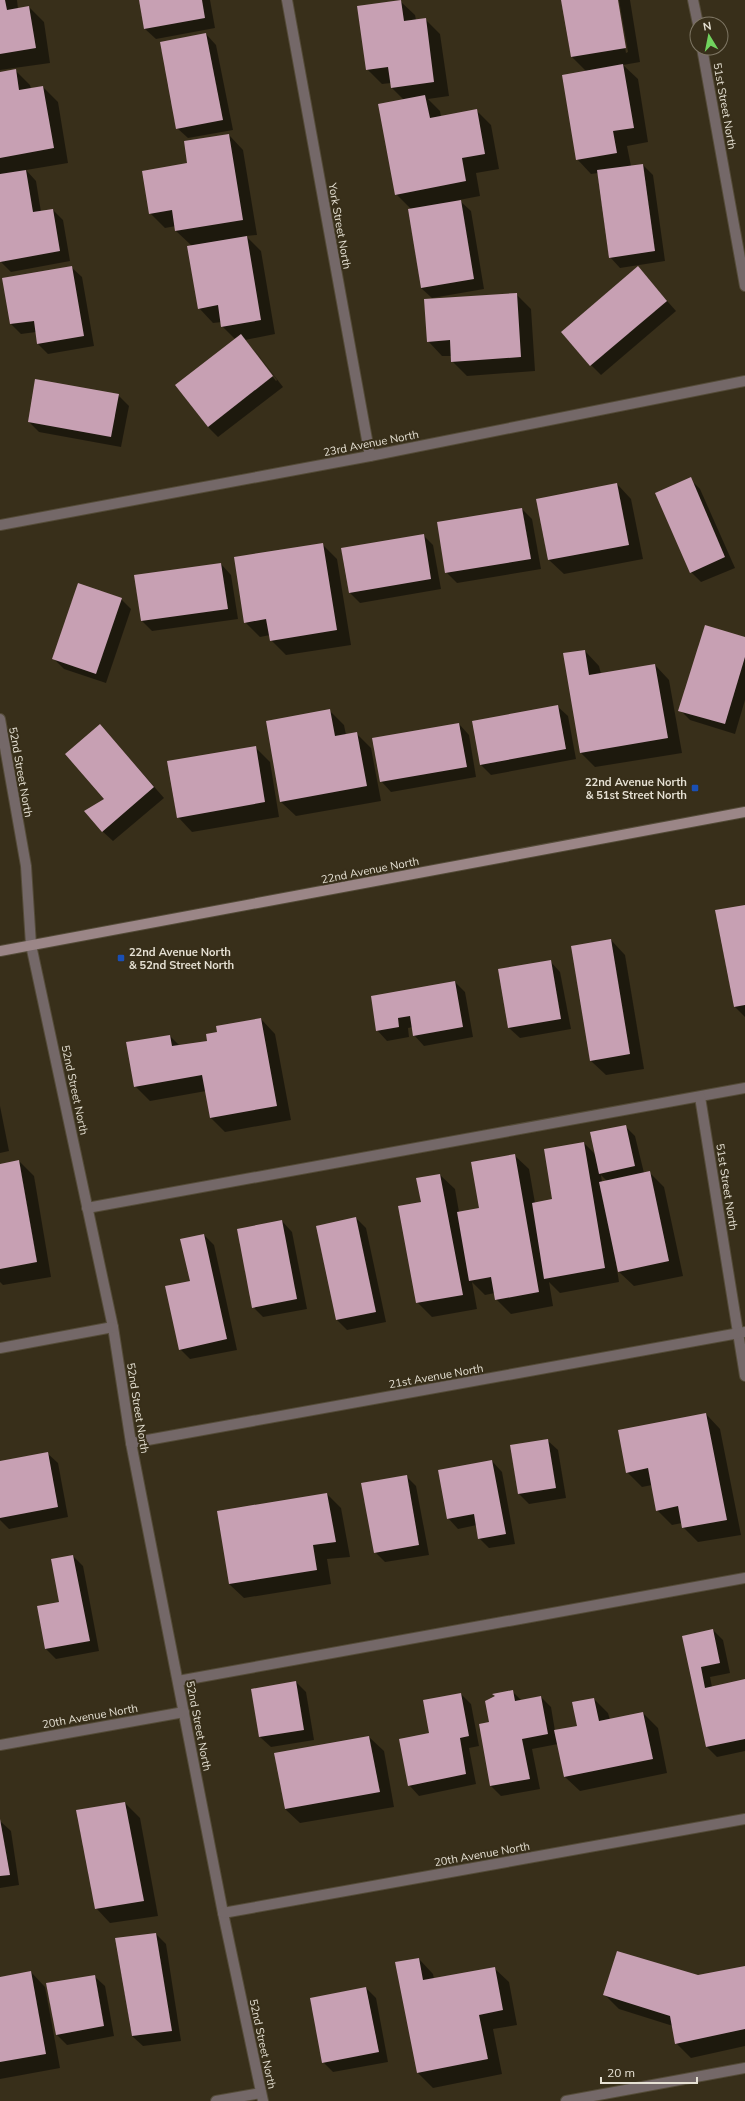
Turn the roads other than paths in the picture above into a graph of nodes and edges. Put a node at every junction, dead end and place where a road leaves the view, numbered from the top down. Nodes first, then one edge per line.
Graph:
1 (287, 0) edge
2 (693, 0) edge
3 (696, 16) edge
4 (703, 56) edge
5 (745, 286) edge
6 (745, 381) edge
7 (370, 456) junction
8 (0, 525) edge
9 (0, 719) edge
10 (745, 812) edge
11 (31, 945) junction
12 (0, 951) edge
13 (745, 1088) edge
14 (700, 1097) junction
15 (88, 1208) junction
16 (113, 1327) junction
17 (742, 1333) edge
18 (0, 1348) edge
19 (745, 1376) edge
20 (131, 1443) junction
21 (745, 1578) edge
22 (178, 1681) junction
23 (184, 1712) junction
24 (0, 1745) edge
25 (745, 1819) edge
26 (223, 1913) junction
27 (745, 2068) edge
28 (262, 2097) edge
29 (216, 2101) edge
30 (566, 2101) edge

1 - 7 street, York Street North
2 - 3 street
4 - 5 street, 51st Street North
6 - 7 street, 23rd Avenue North
7 - 8 street, 23rd Avenue North
9 - 11 street, 52nd Street North
10 - 11 main road, 22nd Avenue North
11 - 12 main road, 22nd Avenue North
11 - 15 street, 52nd Street North
13 - 14 street
14 - 15 street
14 - 17 street, 51st Street North
15 - 16 street, 52nd Street North
16 - 18 street
16 - 20 street, 52nd Street North
17 - 19 street, 51st Street North
17 - 20 street, 21st Avenue North
20 - 22 street, 52nd Street North
21 - 22 street
22 - 23 street, 52nd Street North
23 - 24 street, 20th Avenue North
23 - 26 street, 52nd Street North
25 - 26 street, 20th Avenue North
26 - 28 street, 52nd Street North
27 - 30 street
28 - 29 street

